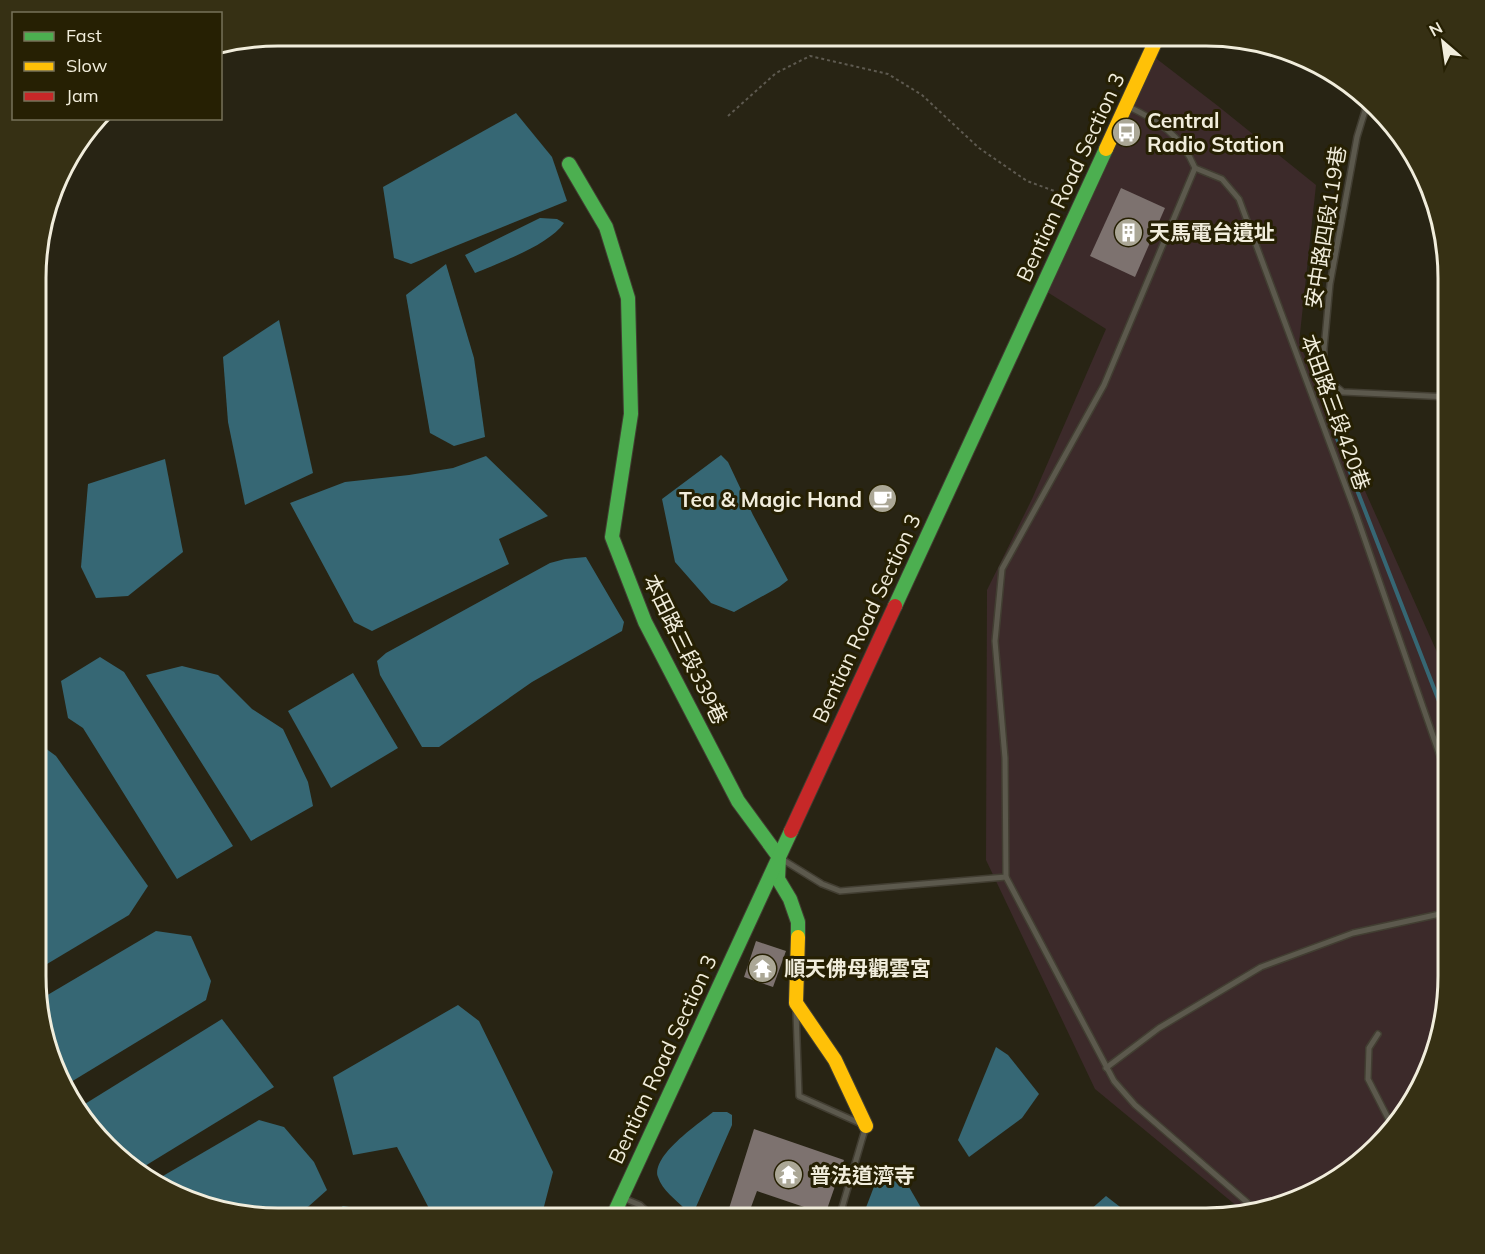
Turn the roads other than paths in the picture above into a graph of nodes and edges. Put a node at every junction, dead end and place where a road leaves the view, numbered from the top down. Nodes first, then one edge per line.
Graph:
1 (1153, 46) edge
2 (1126, 106) junction
3 (1365, 110) edge
4 (569, 164) dead end
5 (1195, 168) junction
6 (1438, 396) edge
7 (1438, 750) edge
8 (779, 857) junction
9 (1006, 877) junction
10 (1438, 914) edge
11 (796, 1003) junction
12 (1377, 1034) dead end
13 (1106, 1068) junction
14 (1389, 1120) edge
15 (866, 1126) junction
16 (622, 1197) junction
17 (1249, 1204) edge
18 (617, 1208) edge
19 (643, 1208) edge
20 (842, 1208) edge

1 - 2 street, Bentian Road Section 3
2 - 5 lane
2 - 8 street, Bentian Road Section 3
3 - 6 lane, 安中路四段119巷
4 - 8 street, 本田路三段339巷
5 - 7 lane, 本田路三段420巷
5 - 9 lane
8 - 9 lane
8 - 11 street
8 - 16 street, Bentian Road Section 3
9 - 13 lane
10 - 13 lane
11 - 15 street
11 - 15 lane
12 - 14 lane
13 - 17 lane
15 - 20 lane
16 - 18 street, Bentian Road Section 3
16 - 19 lane

